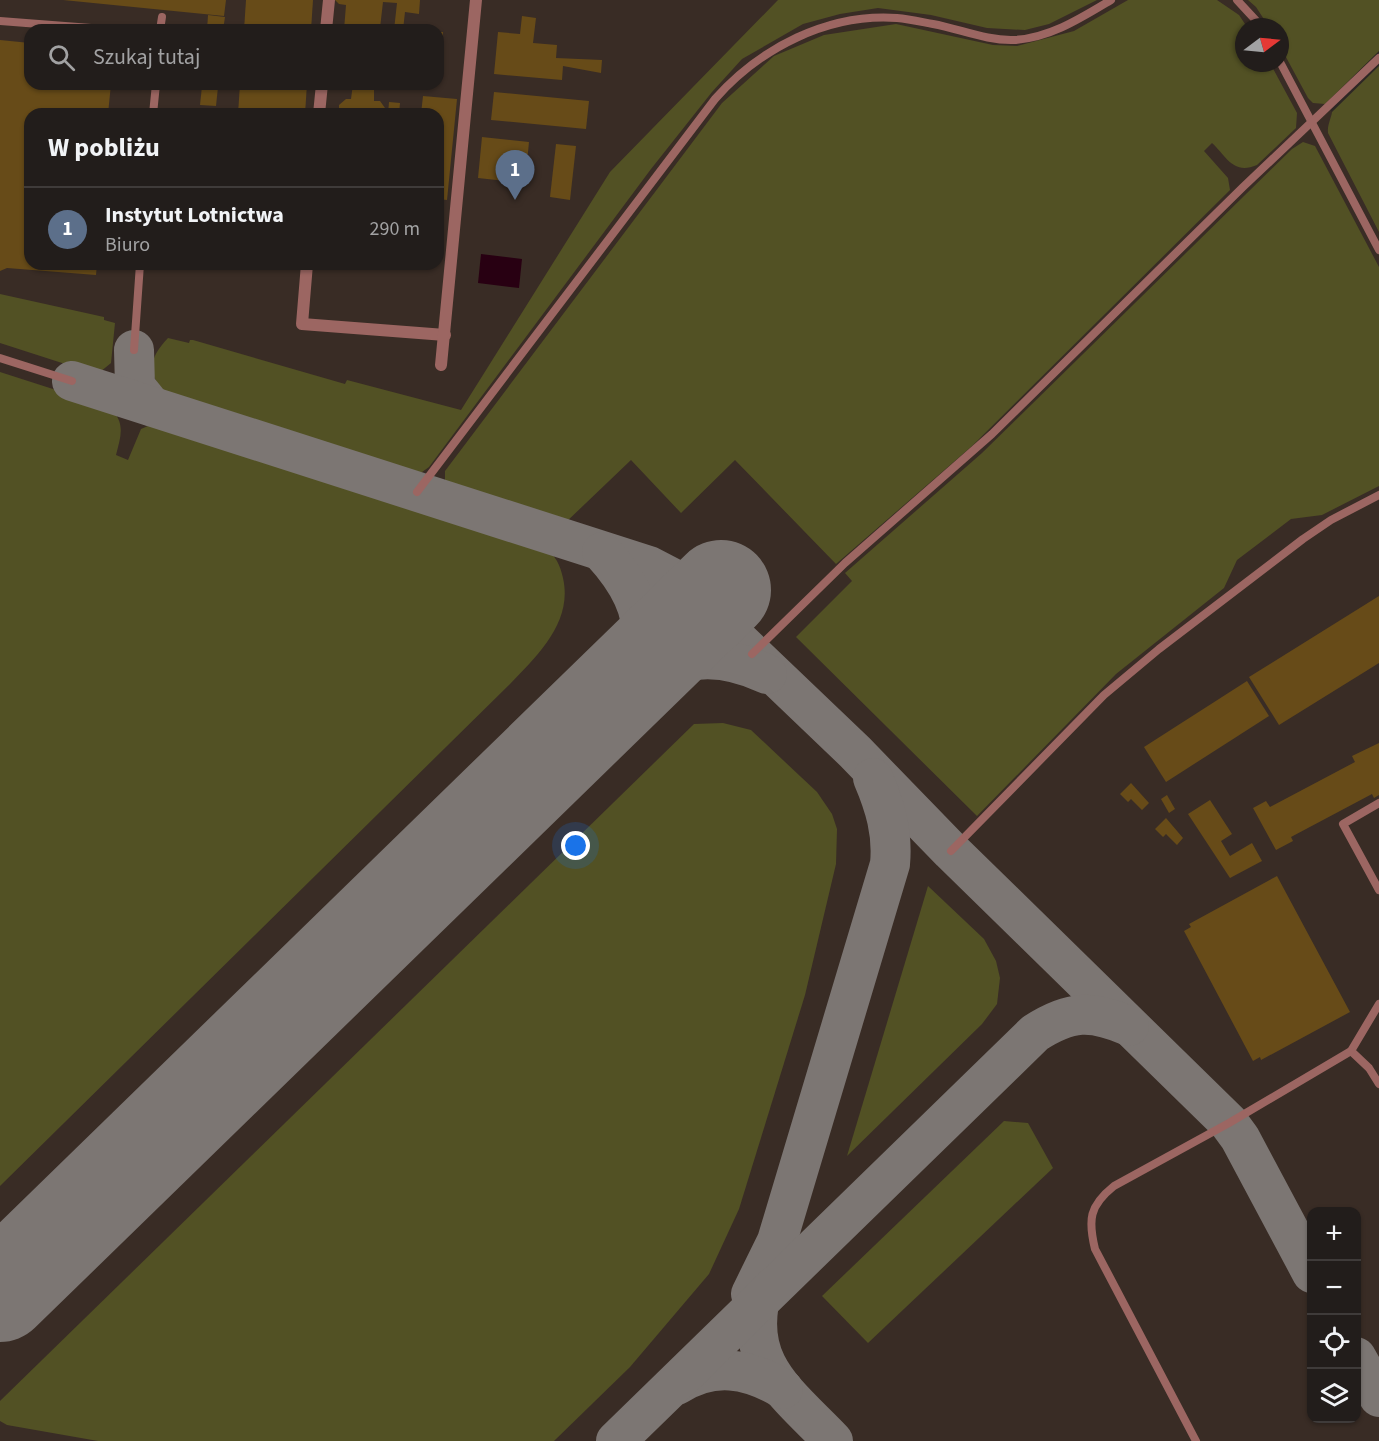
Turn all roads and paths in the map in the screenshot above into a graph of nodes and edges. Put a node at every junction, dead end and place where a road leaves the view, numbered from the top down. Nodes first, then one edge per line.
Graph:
1 (329, 0) edge
2 (476, 0) edge
3 (1111, 0) edge
4 (1238, 0) edge
5 (162, 17) dead end
6 (1254, 18) edge
7 (0, 21) edge
8 (39, 24) edge
9 (161, 24) edge
10 (327, 24) edge
11 (1379, 58) edge
12 (1285, 72) edge
13 (155, 90) edge
14 (321, 90) edge
15 (154, 108) edge
16 (320, 108) edge
17 (1312, 123) junction
18 (1379, 250) edge
19 (140, 270) edge
20 (306, 270) edge
21 (445, 335) junction
22 (134, 350) dead end
23 (0, 358) edge
24 (441, 365) dead end
25 (72, 381) dead end
26 (417, 492) dead end
27 (1379, 495) edge
28 (752, 654) dead end
29 (1379, 803) edge
30 (951, 851) dead end
31 (1379, 890) edge
32 (1379, 1004) edge
33 (1351, 1051) junction
34 (1379, 1084) edge
35 (1196, 1441) edge

1 - 10 street
2 - 21 street
3 - 26 lane
4 - 6 lane
5 - 9 lane
7 - 8 lane
11 - 17 lane
12 - 17 lane
13 - 15 lane
14 - 16 street
17 - 18 lane
17 - 28 lane
19 - 22 lane
20 - 21 street
21 - 24 street
23 - 25 lane
27 - 30 lane
29 - 31 lane
32 - 33 lane
33 - 34 lane
33 - 35 lane

